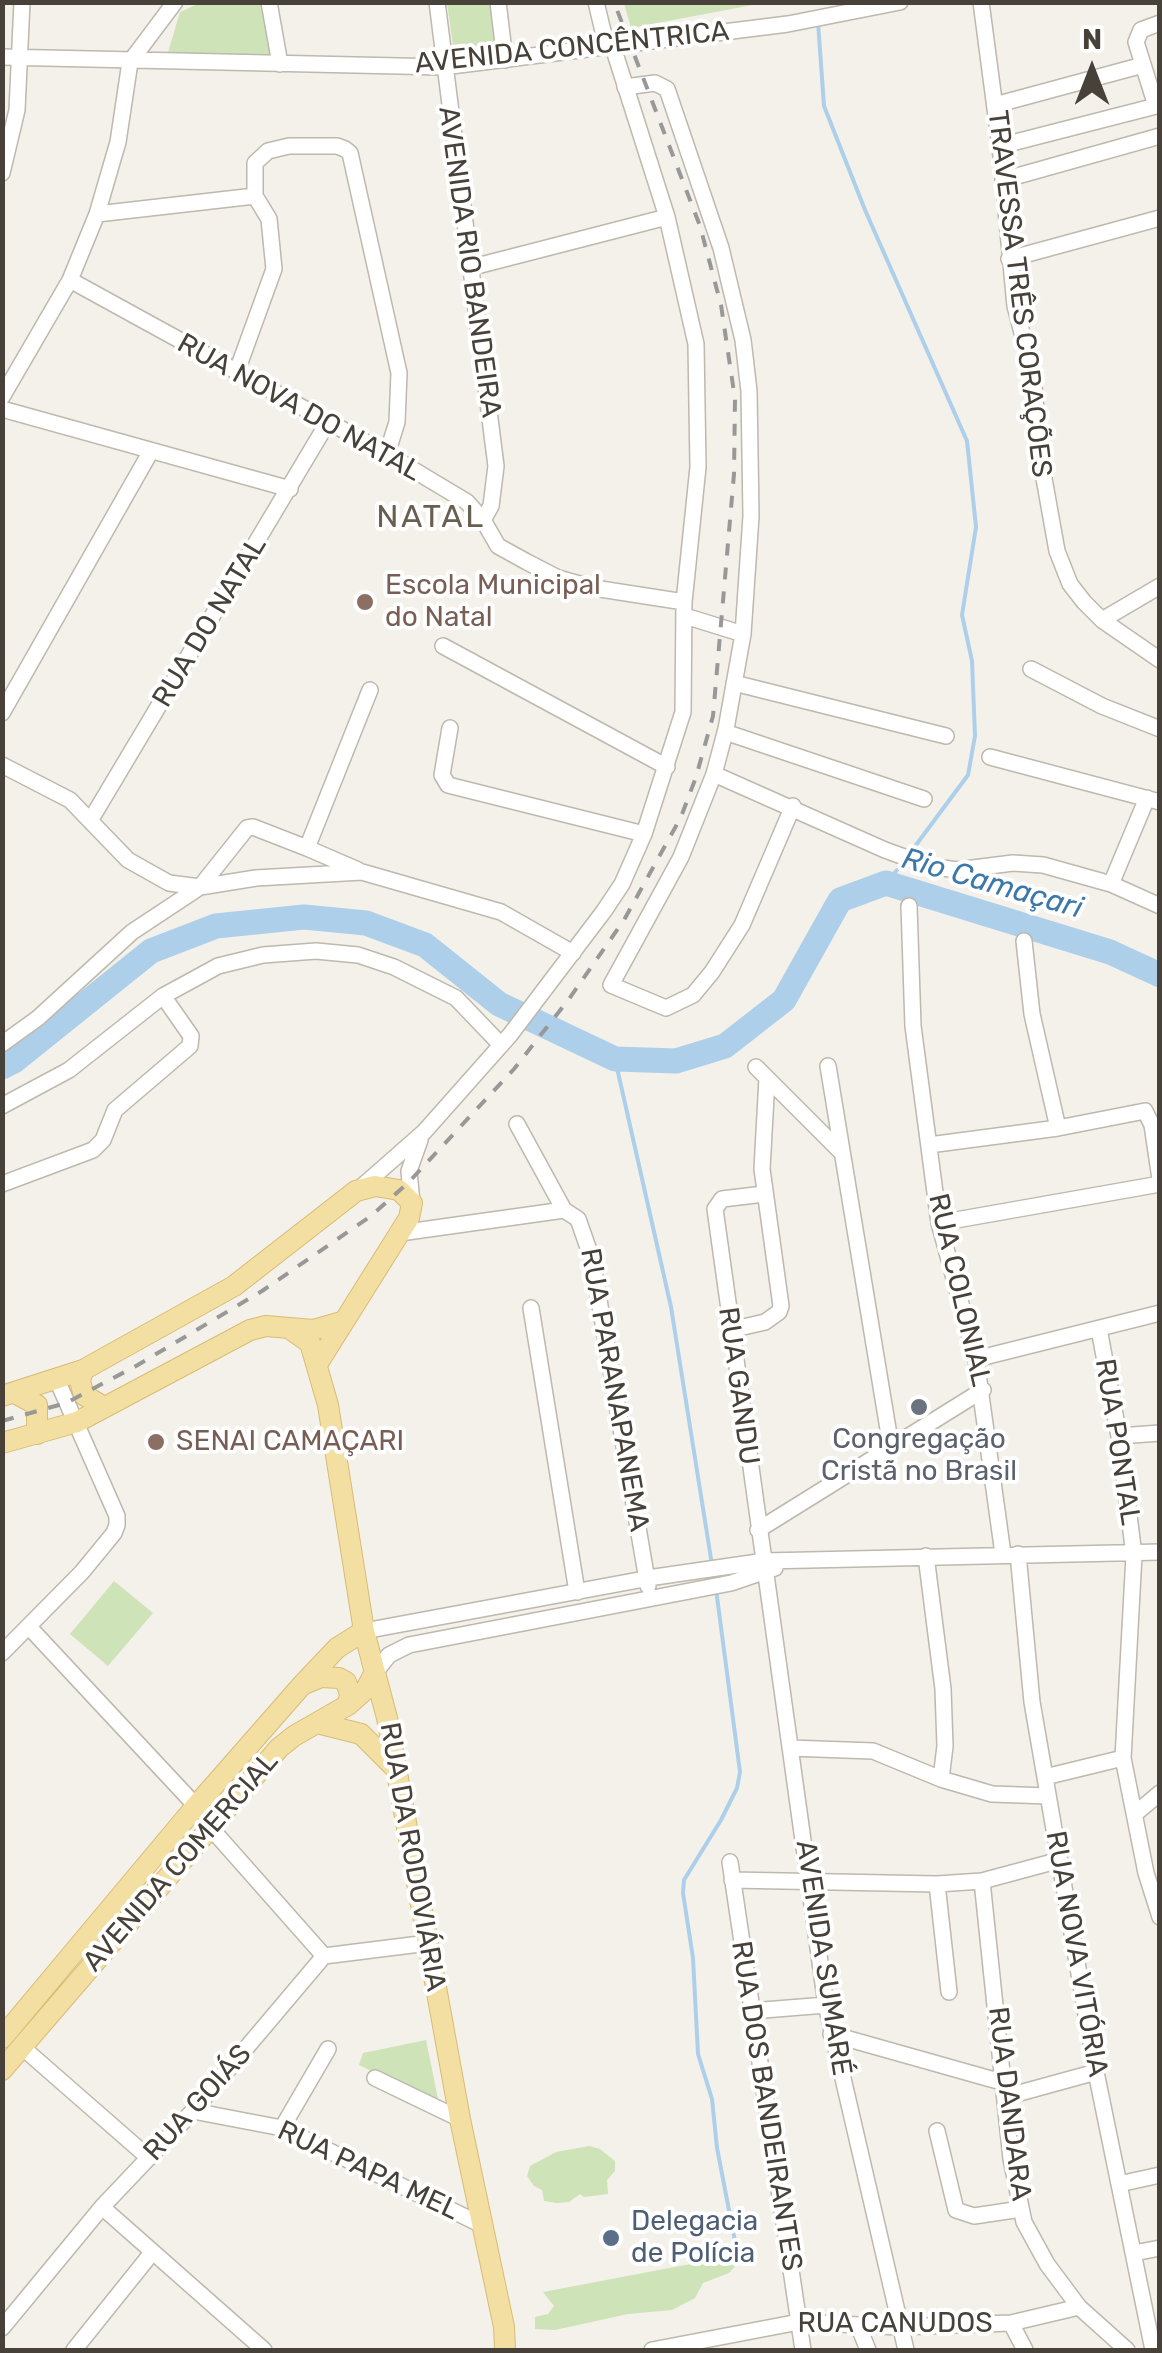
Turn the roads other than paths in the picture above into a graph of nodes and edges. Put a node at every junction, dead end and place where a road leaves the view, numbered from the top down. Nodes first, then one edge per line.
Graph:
1 (22, 2) edge
2 (175, 2) edge
3 (269, 2) edge
4 (437, 2) edge
5 (498, 2) edge
6 (596, 2) edge
7 (900, 2) edge
8 (981, 2) edge
9 (1160, 23) edge
10 (610, 48) junction
11 (2, 58) edge
12 (21, 58) junction
13 (505, 60) junction
14 (130, 62) junction
15 (280, 64) junction
16 (1144, 66) junction
17 (443, 67) junction
18 (624, 87) junction
19 (995, 105) junction
20 (1158, 106) edge
21 (1160, 136) edge
22 (1000, 146) junction
23 (2, 173) edge
24 (1003, 180) junction
25 (255, 196) junction
26 (97, 214) junction
27 (667, 217) junction
28 (1160, 218) edge
29 (1009, 259) junction
30 (469, 268) junction
31 (70, 280) junction
32 (237, 371) junction
33 (2, 397) edge
34 (2, 409) edge
35 (328, 422) junction
36 (150, 451) junction
37 (387, 454) junction
38 (290, 489) junction
39 (483, 520) junction
40 (1160, 586) edge
41 (684, 609) junction
42 (1102, 620) junction
43 (742, 634) junction
44 (443, 646) dead end
45 (1160, 660) edge
46 (1032, 669) dead end
47 (734, 683) junction
48 (370, 690) dead end
49 (2, 713) edge
50 (450, 728) dead end
51 (1160, 729) edge
52 (725, 732) junction
53 (946, 736) dead end
54 (990, 757) dead end
55 (2, 765) edge
56 (668, 767) junction
57 (714, 774) junction
58 (924, 799) dead end
59 (1153, 800) edge
60 (793, 806) junction
61 (90, 821) junction
62 (644, 834) junction
63 (308, 848) junction
64 (362, 872) junction
65 (1111, 884) junction
66 (200, 887) junction
67 (910, 906) dead end
68 (1160, 906) edge
69 (1024, 942) dead end
70 (572, 954) junction
71 (163, 996) junction
72 (506, 1040) junction
73 (2, 1044) edge
74 (828, 1066) dead end
75 (2, 1106) edge
76 (1154, 1121) edge
77 (517, 1124) dead end
78 (1058, 1128) junction
79 (424, 1132) junction
80 (929, 1146) junction
81 (840, 1151) junction
82 (1160, 1181) edge
83 (2, 1184) edge
84 (356, 1191) junction
85 (764, 1194) junction
86 (564, 1210) junction
87 (412, 1221) junction
88 (939, 1222) junction
89 (531, 1308) dead end
90 (1160, 1314) edge
91 (341, 1322) junction
92 (289, 1328) junction
93 (1099, 1329) junction
94 (730, 1330) junction
95 (976, 1358) junction
96 (318, 1363) junction
97 (83, 1370) junction
98 (57, 1380) junction
99 (982, 1390) junction
100 (9, 1395) edge
101 (104, 1407) junction
102 (77, 1422) junction
103 (1160, 1433) edge
104 (37, 1434) junction
105 (1119, 1436) junction
106 (2, 1444) edge
107 (892, 1447) junction
108 (758, 1530) junction
109 (1160, 1552) edge
110 (1011, 1554) junction
111 (1134, 1555) junction
112 (926, 1556) junction
113 (766, 1568) junction
114 (731, 1574) junction
115 (648, 1578) junction
116 (357, 1588) junction
117 (577, 1592) junction
118 (647, 1600) junction
119 (30, 1628) junction
120 (364, 1631) junction
121 (337, 1648) junction
122 (2, 1653) edge
123 (374, 1674) junction
124 (302, 1685) junction
125 (348, 1705) junction
126 (317, 1723) junction
127 (790, 1748) junction
128 (1123, 1758) junction
129 (396, 1768) junction
130 (1045, 1777) junction
131 (942, 1780) junction
132 (1048, 1796) junction
133 (1157, 1799) edge
134 (196, 1806) junction
135 (1136, 1813) junction
136 (210, 1826) junction
137 (1060, 1860) junction
138 (730, 1862) dead end
139 (1153, 1875) edge
140 (809, 1879) junction
141 (732, 1880) junction
142 (982, 1881) junction
143 (937, 1884) junction
144 (1160, 1918) edge
145 (428, 1943) junction
146 (324, 1956) junction
147 (949, 1992) dead end
148 (826, 2005) junction
149 (751, 2011) junction
150 (831, 2034) junction
151 (12, 2043) edge
152 (328, 2049) dead end
153 (2, 2070) edge
154 (1096, 2072) junction
155 (376, 2078) dead end
156 (1005, 2090) junction
157 (193, 2111) junction
158 (460, 2119) junction
159 (282, 2128) junction
160 (937, 2131) dead end
161 (148, 2158) junction
162 (1160, 2176) edge
163 (1118, 2184) junction
164 (102, 2207) junction
165 (1022, 2209) junction
166 (482, 2225) junction
167 (1160, 2248) edge
168 (1134, 2252) junction
169 (151, 2254) junction
170 (1079, 2307) junction
171 (799, 2322) junction
172 (1011, 2323) junction
173 (858, 2325) junction
174 (899, 2326) junction
175 (2, 2328) edge
176 (507, 2349) edge
177 (74, 2350) edge
178 (264, 2350) edge
179 (652, 2350) edge
180 (803, 2350) edge
181 (868, 2350) edge
182 (906, 2350) edge
183 (1025, 2350) edge
184 (1127, 2350) edge
185 (1153, 2350) edge

1 - 12 street
2 - 14 street
3 - 15 street
4 - 17 street, AVENIDA RIO BANDEIRA
5 - 13 street
6 - 10 street
7 - 10 street, AVENIDA CONCÊNTRICA
8 - 19 street, TRAVESSA TRÊS CORAÇÕES
9 - 16 street
10 - 13 street, AVENIDA CONCÊNTRICA
10 - 18 street
11 - 12 street, AVENIDA CONCÊNTRICA
12 - 14 street, AVENIDA CONCÊNTRICA
12 - 23 street
13 - 17 street, AVENIDA CONCÊNTRICA
14 - 15 street, AVENIDA CONCÊNTRICA
14 - 26 street
15 - 17 street, AVENIDA CONCÊNTRICA
16 - 19 street
16 - 20 street
17 - 30 street, AVENIDA RIO BANDEIRA
18 - 27 street
18 - 43 street
19 - 22 street, TRAVESSA TRÊS CORAÇÕES
20 - 22 street
21 - 24 street
22 - 24 street, TRAVESSA TRÊS CORAÇÕES
24 - 29 street, TRAVESSA TRÊS CORAÇÕES
25 - 26 street
25 - 32 street
25 - 37 street
26 - 31 street
27 - 30 street
27 - 41 street
28 - 29 street
29 - 42 street, TRAVESSA TRÊS CORAÇÕES
30 - 39 street, AVENIDA RIO BANDEIRA
31 - 32 street, RUA NOVA DO NATAL
31 - 33 street
32 - 35 street, RUA NOVA DO NATAL
34 - 36 street
35 - 37 street, RUA NOVA DO NATAL
35 - 38 street, RUA DO NATAL
36 - 38 street
36 - 49 street
37 - 39 street, RUA NOVA DO NATAL
38 - 61 street, RUA DO NATAL
39 - 41 street, RUA NOVA DO NATAL
40 - 42 street
41 - 43 street, RUA NOVA DO NATAL
41 - 56 street
42 - 45 street, TRAVESSA TRÊS CORAÇÕES
43 - 47 street
44 - 56 street
46 - 51 street
47 - 52 street
47 - 53 street
48 - 63 street
50 - 62 street
52 - 57 street
52 - 58 street
54 - 59 street
55 - 61 street
56 - 62 street
57 - 60 street
57 - 60 street
59 - 65 street
60 - 65 street
61 - 66 street
62 - 70 street
63 - 64 street
63 - 66 street
64 - 66 street
64 - 70 street
65 - 68 street
66 - 73 street
67 - 80 street, RUA COLONIAL
69 - 78 street
70 - 72 street
71 - 72 street
71 - 75 street
71 - 83 street
72 - 79 street
74 - 81 street
76 - 78 street
76 - 82 street
77 - 86 street, RUA PARANAPANEMA
78 - 80 street
79 - 84 street
79 - 87 street
80 - 88 street, RUA COLONIAL
81 - 85 street
81 - 107 street
82 - 88 street
84 - 87 main road
84 - 97 main road
85 - 94 street
85 - 94 street, RUA GANDU
86 - 87 street
86 - 115 street, RUA PARANAPANEMA
87 - 91 main road
88 - 95 street, RUA COLONIAL
89 - 117 street
90 - 93 street
91 - 92 main road
91 - 96 main road
92 - 96 main road, RUA DA RODOVIÁRIA
92 - 101 main road
93 - 95 street
93 - 105 street, RUA PONTAL
94 - 108 street, RUA GANDU
95 - 99 street, RUA COLONIAL
96 - 116 main road, RUA DA RODOVIÁRIA
97 - 98 main road
97 - 101 main road
98 - 100 main road
98 - 102 street
99 - 107 street
99 - 110 street, RUA COLONIAL
100 - 104 main road
101 - 102 main road
102 - 104 main road
102 - 119 street
103 - 105 street
104 - 106 main road
105 - 111 street, RUA PONTAL
107 - 108 street
108 - 113 street, RUA GANDU
109 - 111 street
110 - 111 street
110 - 112 street
110 - 130 street, RUA NOVA VITÓRIA
111 - 128 street, RUA PONTAL
112 - 113 street
112 - 131 street
113 - 114 street
113 - 127 street, AVENIDA SUMARÉ
114 - 115 street
114 - 118 street
115 - 117 street
115 - 118 street, RUA PARANAPANEMA
116 - 120 main road, RUA DA RODOVIÁRIA
116 - 121 main road
117 - 120 street
118 - 123 street
119 - 122 street
119 - 134 street
120 - 121 main road, AVENIDA COMERCIAL
120 - 123 main road, RUA DA RODOVIÁRIA
121 - 124 main road, AVENIDA COMERCIAL
123 - 125 main road, AVENIDA COMERCIAL
123 - 129 main road, RUA DA RODOVIÁRIA
124 - 125 main road
124 - 134 main road, AVENIDA COMERCIAL
125 - 126 main road, AVENIDA COMERCIAL
126 - 129 main road
126 - 136 main road, AVENIDA COMERCIAL
127 - 131 street
127 - 140 street, AVENIDA SUMARÉ
128 - 130 street
128 - 135 street, RUA PONTAL
129 - 145 main road, RUA DA RODOVIÁRIA
130 - 132 street, RUA NOVA VITÓRIA
131 - 132 street
132 - 137 street, RUA NOVA VITÓRIA
133 - 135 street
134 - 151 main road, AVENIDA COMERCIAL
135 - 139 street, RUA PONTAL
136 - 146 street
136 - 151 main road, AVENIDA COMERCIAL
137 - 142 street
137 - 154 street, RUA NOVA VITÓRIA
138 - 141 street, RUA DOS BANDEIRANTES
139 - 144 street, RUA PONTAL
140 - 141 street
140 - 143 street
140 - 148 street, AVENIDA SUMARÉ
141 - 149 street, RUA DOS BANDEIRANTES
142 - 143 street
142 - 156 street, RUA DANDARA
143 - 147 street
145 - 146 street
145 - 158 main road, RUA DA RODOVIÁRIA
146 - 157 street, RUA GOIÁS
148 - 149 street
148 - 150 street, AVENIDA SUMARÉ
149 - 171 street, RUA DOS BANDEIRANTES
150 - 156 street
150 - 174 street, AVENIDA SUMARÉ
151 - 153 main road, AVENIDA COMERCIAL
151 - 161 street
152 - 159 street
154 - 156 street
154 - 163 street, RUA NOVA VITÓRIA
155 - 158 street
156 - 165 street, RUA DANDARA
157 - 159 street, RUA PAPA MEL
157 - 161 street, RUA GOIÁS
158 - 166 main road, RUA DA RODOVIÁRIA
159 - 166 street, RUA PAPA MEL
160 - 165 street
161 - 164 street, RUA GOIÁS
162 - 163 street
163 - 168 street, RUA NOVA VITÓRIA
164 - 169 street
164 - 175 street, RUA GOIÁS
165 - 170 street, RUA DANDARA
166 - 176 main road, RUA DA RODOVIÁRIA
167 - 168 street
168 - 185 street, RUA NOVA VITÓRIA
169 - 177 street
169 - 178 street
170 - 172 street, RUA CANUDOS
170 - 184 street, RUA DANDARA
171 - 173 street, RUA CANUDOS
171 - 179 street, RUA CANUDOS
171 - 180 street, RUA DOS BANDEIRANTES
172 - 174 street, RUA CANUDOS
172 - 183 street
173 - 174 street, RUA CANUDOS
173 - 181 street
174 - 182 street, AVENIDA SUMARÉ

